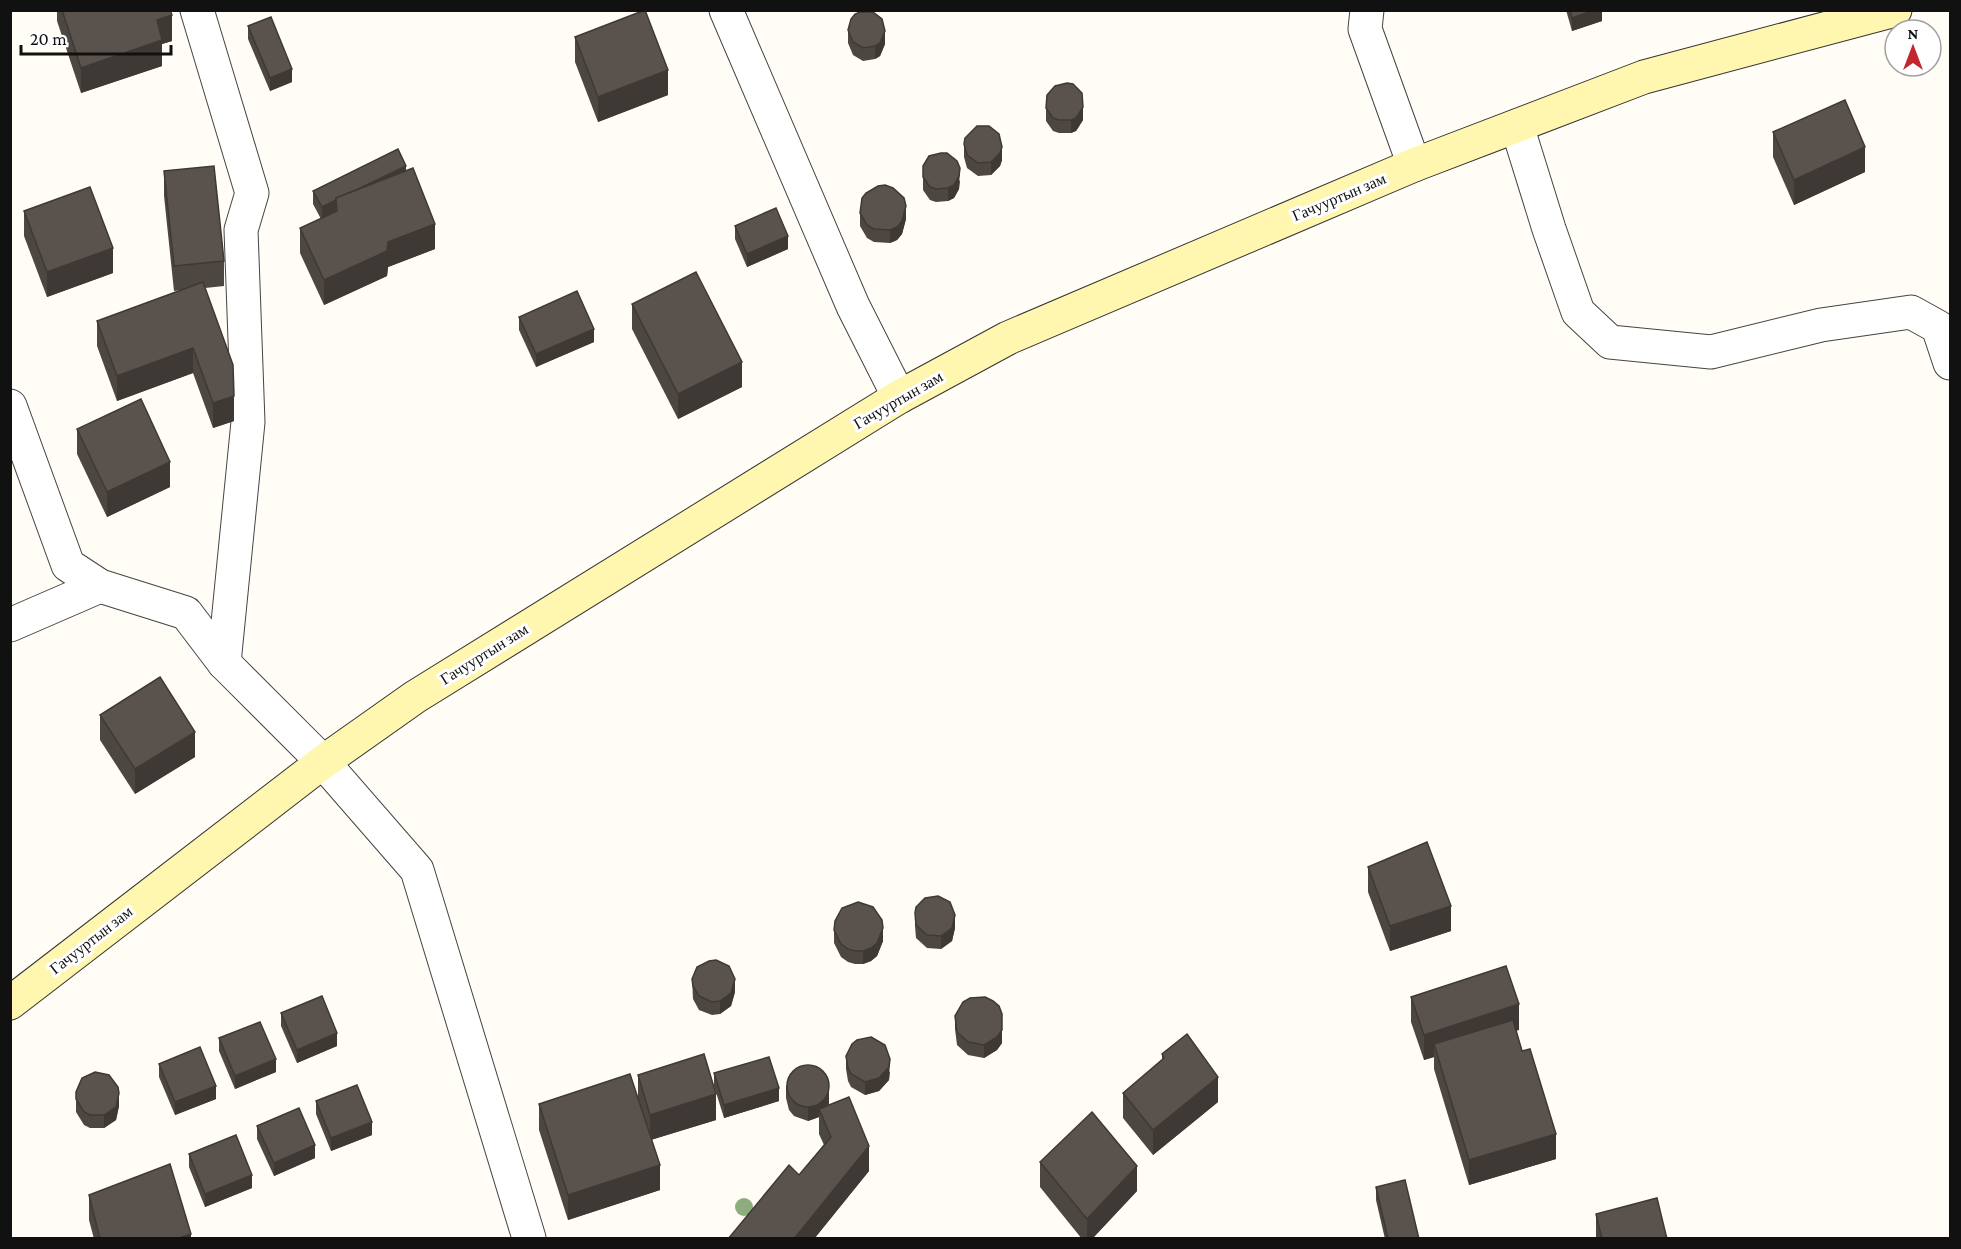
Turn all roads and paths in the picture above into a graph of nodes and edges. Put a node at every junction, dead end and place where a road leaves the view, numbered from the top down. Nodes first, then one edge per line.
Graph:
1 (197, 10) edge
2 (726, 10) edge
3 (1367, 10) edge
4 (1895, 10) edge
5 (1517, 126) junction
6 (1414, 165) junction
7 (1950, 363) edge
8 (899, 397) junction
9 (10, 406) edge
10 (100, 586) junction
11 (10, 625) edge
12 (224, 663) junction
13 (323, 762) junction
14 (10, 1003) edge
15 (529, 1239) edge

1 - 12 street
2 - 8 street
3 - 6 street
4 - 5 main road, Гачууртын зам
5 - 6 main road, Гачууртын зам
5 - 7 street
6 - 8 main road, Гачууртын зам
8 - 13 main road, Гачууртын зам
9 - 10 street
10 - 11 street
10 - 12 street
12 - 13 street
13 - 14 main road, Гачууртын зам
13 - 15 street

